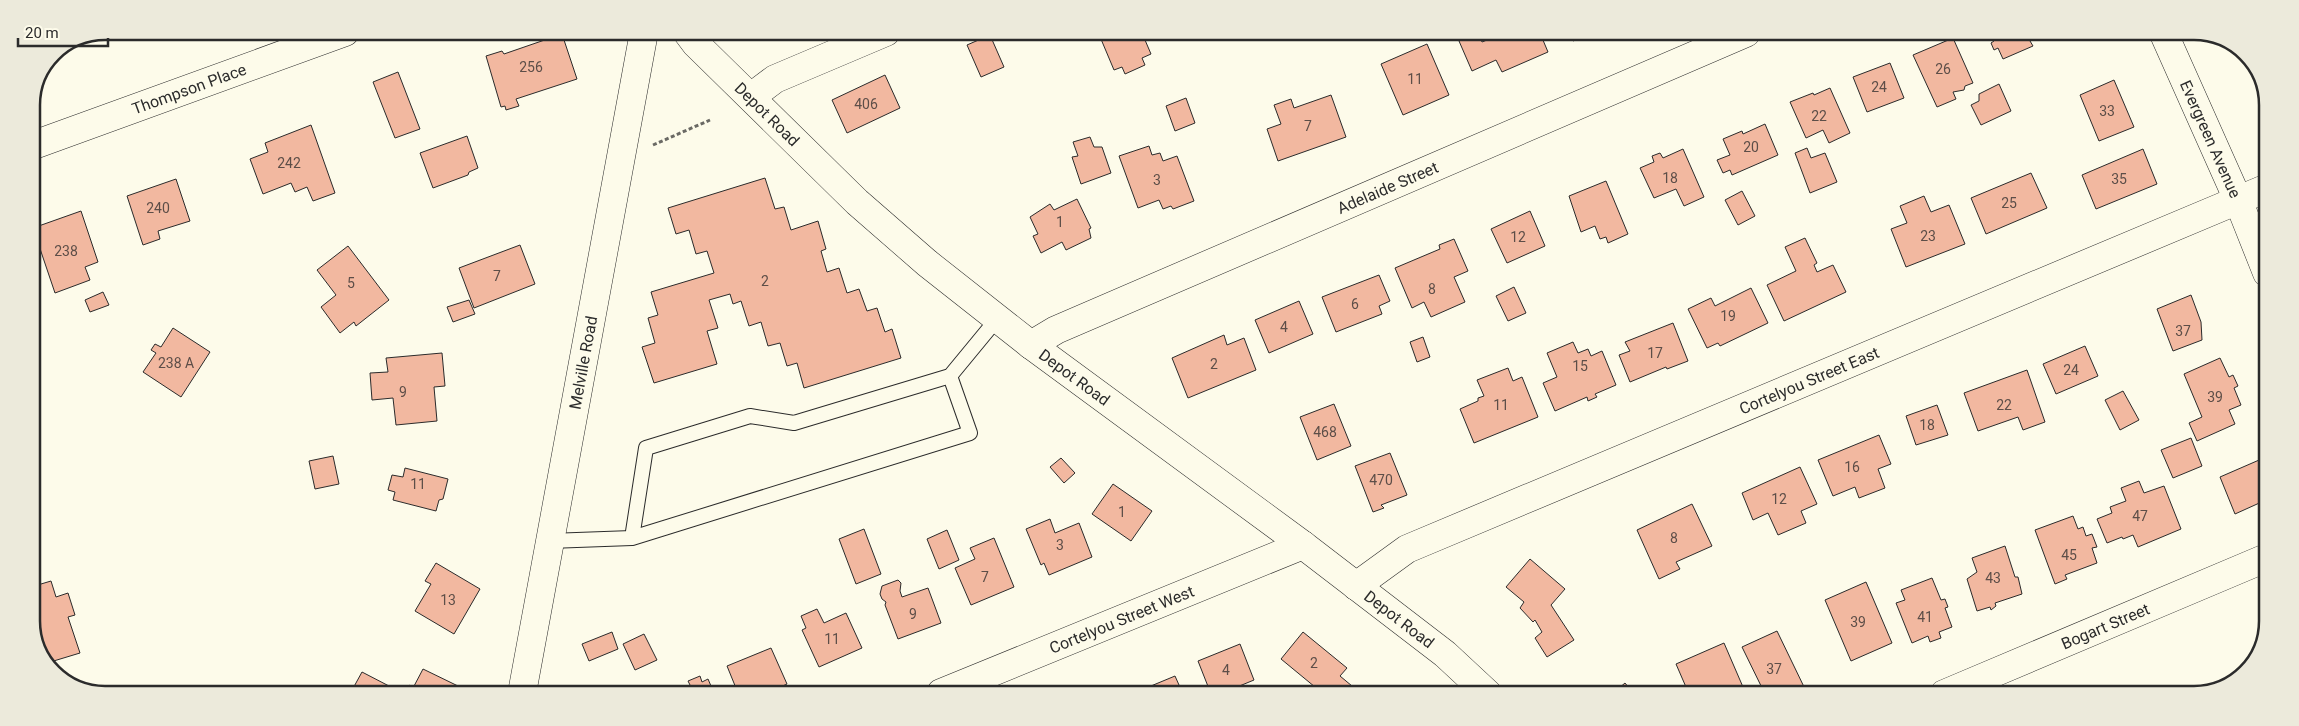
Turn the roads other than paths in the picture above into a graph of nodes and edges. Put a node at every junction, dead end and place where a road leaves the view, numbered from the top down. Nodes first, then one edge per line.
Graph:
1 (323, 40) edge
2 (643, 40) edge
3 (695, 40) edge
4 (867, 40) edge
5 (1730, 40) edge
6 (2167, 40) edge
7 (751, 97) junction
8 (40, 143) edge
9 (2259, 191) edge
10 (2238, 200) junction
11 (2259, 253) edge
12 (997, 319) junction
13 (1031, 345) junction
14 (950, 376) junction
15 (632, 538) junction
16 (549, 541) junction
17 (1303, 545) junction
18 (2259, 561) edge
19 (1356, 586) junction
20 (523, 686) edge
21 (958, 686) edge
22 (1479, 686) edge
23 (1963, 686) edge

1 - 8 street, Thompson Place
2 - 16 street, Melville Road
3 - 7 street, Depot Road
4 - 7 street
5 - 13 street, Adelaide Street
6 - 10 street, Evergreen Avenue
7 - 12 street, Depot Road
9 - 10 street, Cortelyou Street East
10 - 11 street, Evergreen Avenue
10 - 19 street, Cortelyou Street East
12 - 13 street, Depot Road
12 - 14 lane
13 - 17 street, Depot Road
14 - 15 lane
14 - 15 lane
15 - 16 lane
16 - 20 street, Melville Road
17 - 19 street, Depot Road
17 - 21 street, Cortelyou Street West
18 - 23 street, Bogart Street
19 - 22 street, Depot Road

